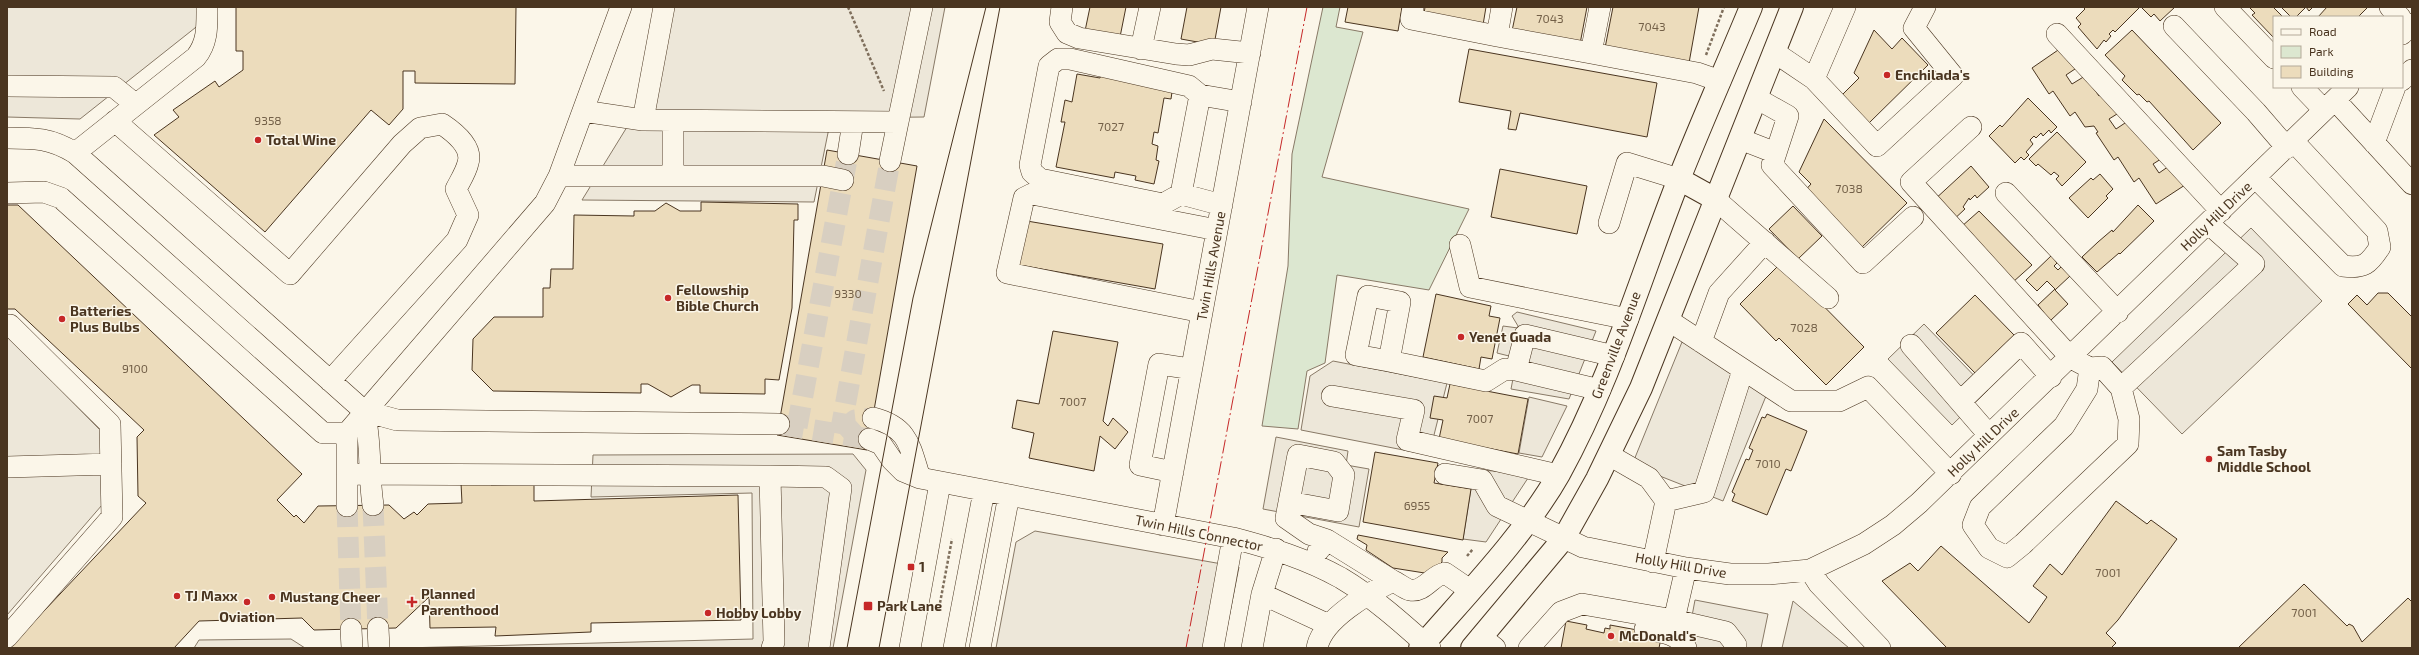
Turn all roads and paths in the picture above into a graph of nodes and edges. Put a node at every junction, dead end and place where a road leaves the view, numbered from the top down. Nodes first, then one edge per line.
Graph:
1 (207, 7) edge
2 (622, 7) edge
3 (664, 7) edge
4 (848, 7) edge
5 (922, 7) edge
6 (1062, 7) edge
7 (1150, 7) edge
8 (1258, 7) edge
9 (1413, 7) edge
10 (1502, 7) edge
11 (1600, 7) edge
12 (1724, 7) edge
13 (1751, 7) edge
14 (1792, 7) edge
15 (1845, 7) edge
16 (1925, 7) edge
17 (2226, 7) edge
18 (2390, 7) edge
19 (2398, 16) edge
20 (2174, 26) dead end
21 (2057, 34) dead end
22 (1497, 36) junction
23 (1141, 49) junction
24 (1774, 52) junction
25 (1250, 53) junction
26 (1591, 53) junction
27 (1706, 57) dead end
28 (2273, 57) edge
29 (2412, 70) edge
30 (1814, 79) junction
31 (2403, 79) edge
32 (1720, 81) junction
33 (7, 86) edge
34 (2305, 88) edge
35 (2395, 88) edge
36 (885, 93) dead end
37 (1200, 94) junction
38 (1756, 98) junction
39 (2336, 99) edge
40 (1241, 102) junction
41 (136, 104) junction
42 (583, 111) junction
43 (643, 120) junction
44 (115, 121) junction
45 (673, 121) junction
46 (853, 122) junction
47 (898, 122) junction
48 (1971, 127) dead end
49 (7, 138) edge
50 (1740, 139) junction
51 (2374, 143) junction
52 (2290, 145) junction
53 (76, 153) junction
54 (1776, 153) junction
55 (848, 154) tunnel mouth
56 (890, 161) tunnel mouth
57 (559, 176) junction
58 (673, 176) junction
59 (2256, 178) junction
60 (1679, 179) junction
61 (843, 180) dead end
62 (2412, 184) edge
63 (7, 193) edge
64 (2006, 193) dead end
65 (1181, 194) junction
66 (1715, 199) junction
67 (1222, 205) junction
68 (1913, 217) dead end
69 (2215, 218) junction
70 (1610, 223) dead end
71 (1217, 230) junction
72 (1765, 242) junction
73 (1460, 245) dead end
74 (1828, 298) dead end
75 (1202, 312) junction
76 (2118, 312) junction
77 (1628, 319) junction
78 (1668, 320) junction
79 (7, 325) edge
80 (1701, 342) junction
81 (1910, 345) dead end
82 (1614, 356) junction
83 (2071, 358) junction
84 (1389, 362) dead end
85 (2090, 368) junction
86 (1192, 370) junction
87 (1516, 370) junction
88 (1743, 370) junction
89 (2051, 376) junction
90 (330, 381) junction
91 (2121, 388) junction
92 (1600, 390) junction
93 (1332, 396) dead end
94 (1961, 401) junction
95 (364, 410) junction
96 (873, 418) tunnel mouth
97 (779, 424) tunnel mouth
98 (347, 433) junction
99 (1989, 435) junction
100 (869, 439) tunnel mouth
101 (1609, 455) junction
102 (111, 464) junction
103 (7, 467) edge
104 (1173, 472) junction
105 (346, 474) junction
106 (370, 474) junction
107 (1446, 474) dead end
108 (1951, 474) junction
109 (1558, 475) junction
110 (770, 476) junction
111 (920, 478) junction
112 (940, 484) junction
113 (984, 491) junction
114 (1009, 495) junction
115 (1666, 501) junction
116 (1289, 502) dead end
117 (373, 505) tunnel mouth
118 (346, 506) tunnel mouth
119 (1528, 520) junction
120 (1163, 524) junction
121 (1233, 538) junction
122 (1564, 538) junction
123 (952, 539) dead end
124 (1327, 540) junction
125 (1276, 549) junction
126 (1473, 549) dead end
127 (1468, 556) dead end
128 (1309, 562) junction
129 (1653, 562) junction
130 (1686, 568) junction
131 (1810, 570) junction
132 (1394, 581) junction
133 (1470, 590) junction
134 (1262, 594) junction
135 (1367, 595) junction
136 (939, 609) dead end
137 (1561, 612) junction
138 (1674, 620) junction
139 (1329, 625) junction
140 (7, 637) edge
141 (1483, 644) edge
142 (1425, 646) edge
143 (772, 648) edge
144 (819, 648) edge
145 (910, 648) edge
146 (954, 648) edge
147 (980, 648) edge
148 (1213, 648) edge
149 (1252, 648) edge
150 (1317, 648) edge
151 (1528, 648) edge
152 (1686, 648) edge
153 (1736, 648) edge
154 (1880, 648) edge

1 - 41 street
2 - 42 street
3 - 43 street
4 - 36 path
5 - 47 street
6 - 23 street
7 - 23 street
8 - 25 street, Twin Hills Avenue
9 - 22 street
10 - 22 street
11 - 26 street
12 - 27 path
13 - 32 main road, Greenville Avenue
14 - 24 main road
15 - 30 street
16 - 30 street
17 - 28 street
18 - 19 street
20 - 52 street
21 - 69 street
22 - 26 street
23 - 25 street
24 - 30 street
24 - 38 main road
25 - 40 street, Twin Hills Avenue
26 - 32 street
29 - 31 street
32 - 60 main road, Greenville Avenue
33 - 41 street
34 - 39 street
35 - 51 street
37 - 40 street
37 - 65 street
37 - 65 street
38 - 50 main road
38 - 54 street
39 - 51 street
39 - 52 street, Holly Hill Drive
40 - 67 street, Twin Hills Avenue
41 - 44 street
42 - 43 street
42 - 57 street
43 - 45 street
44 - 53 street
44 - 90 street
45 - 46 street
45 - 58 street
46 - 47 street
46 - 55 street
47 - 56 street
48 - 83 street
49 - 53 street
50 - 54 street
50 - 66 main road
51 - 62 street
52 - 59 street, Holly Hill Drive
52 - 59 street
53 - 90 street
54 - 68 street
57 - 58 street
57 - 95 street
58 - 61 street
59 - 69 street, Holly Hill Drive
60 - 66 main road
60 - 70 street
60 - 77 main road, Greenville Avenue
63 - 98 street
64 - 76 street
65 - 67 street
66 - 72 street
66 - 78 main road
67 - 71 street, Twin Hills Avenue
69 - 76 street, Holly Hill Drive
69 - 91 street
71 - 75 street, Twin Hills Avenue
71 - 75 street
72 - 74 street
72 - 80 street
73 - 77 street
75 - 86 street, Twin Hills Avenue
76 - 83 street, Holly Hill Drive
77 - 82 main road, Greenville Avenue
78 - 80 street
78 - 101 main road
79 - 102 street
80 - 88 street
81 - 94 street
82 - 87 street
82 - 92 main road, Greenville Avenue
83 - 85 street
83 - 89 street, Holly Hill Drive
84 - 87 street
85 - 91 street
85 - 91 street
86 - 104 street, Twin Hills Avenue
86 - 104 street
87 - 92 street
88 - 108 street
88 - 115 street
89 - 94 street
89 - 99 street, Holly Hill Drive
90 - 95 street
92 - 109 main road, Greenville Avenue
93 - 109 street
94 - 99 street
95 - 97 street
95 - 98 street
95 - 106 street
96 - 111 street
98 - 105 street
99 - 108 street, Holly Hill Drive
100 - 111 street, Twin Hills Connector
101 - 115 street
101 - 122 main road
102 - 103 street
102 - 140 street
104 - 120 street, Twin Hills Avenue
105 - 106 street
105 - 118 street
106 - 110 street
106 - 117 street
107 - 119 street, Holly Hill Drive
108 - 131 street, Holly Hill Drive
109 - 119 main road, Greenville Avenue
110 - 143 street
110 - 144 street
111 - 112 street, Twin Hills Connector
112 - 113 street, Twin Hills Connector
112 - 145 street
113 - 114 street, Twin Hills Connector
113 - 146 street
114 - 120 street, Twin Hills Connector
114 - 147 street
115 - 129 street
116 - 124 street
119 - 122 street, Holly Hill Drive
119 - 133 main road, Greenville Avenue
120 - 121 street, Twin Hills Connector
121 - 125 street, Twin Hills Connector
121 - 148 street
122 - 129 street, Holly Hill Drive
122 - 141 main road
123 - 136 path
124 - 128 street
124 - 132 street
125 - 128 street, Twin Hills Connector
125 - 134 street
126 - 127 path
128 - 135 street, Twin Hills Connector
129 - 130 street, Holly Hill Drive
130 - 131 street, Holly Hill Drive
130 - 138 street
131 - 154 street
132 - 133 street
132 - 135 street
133 - 142 main road, Greenville Avenue
134 - 139 street
134 - 149 street
135 - 139 street
135 - 142 street, Twin Hills Connector
137 - 138 street
137 - 151 street
137 - 152 street
138 - 153 street
139 - 150 street

